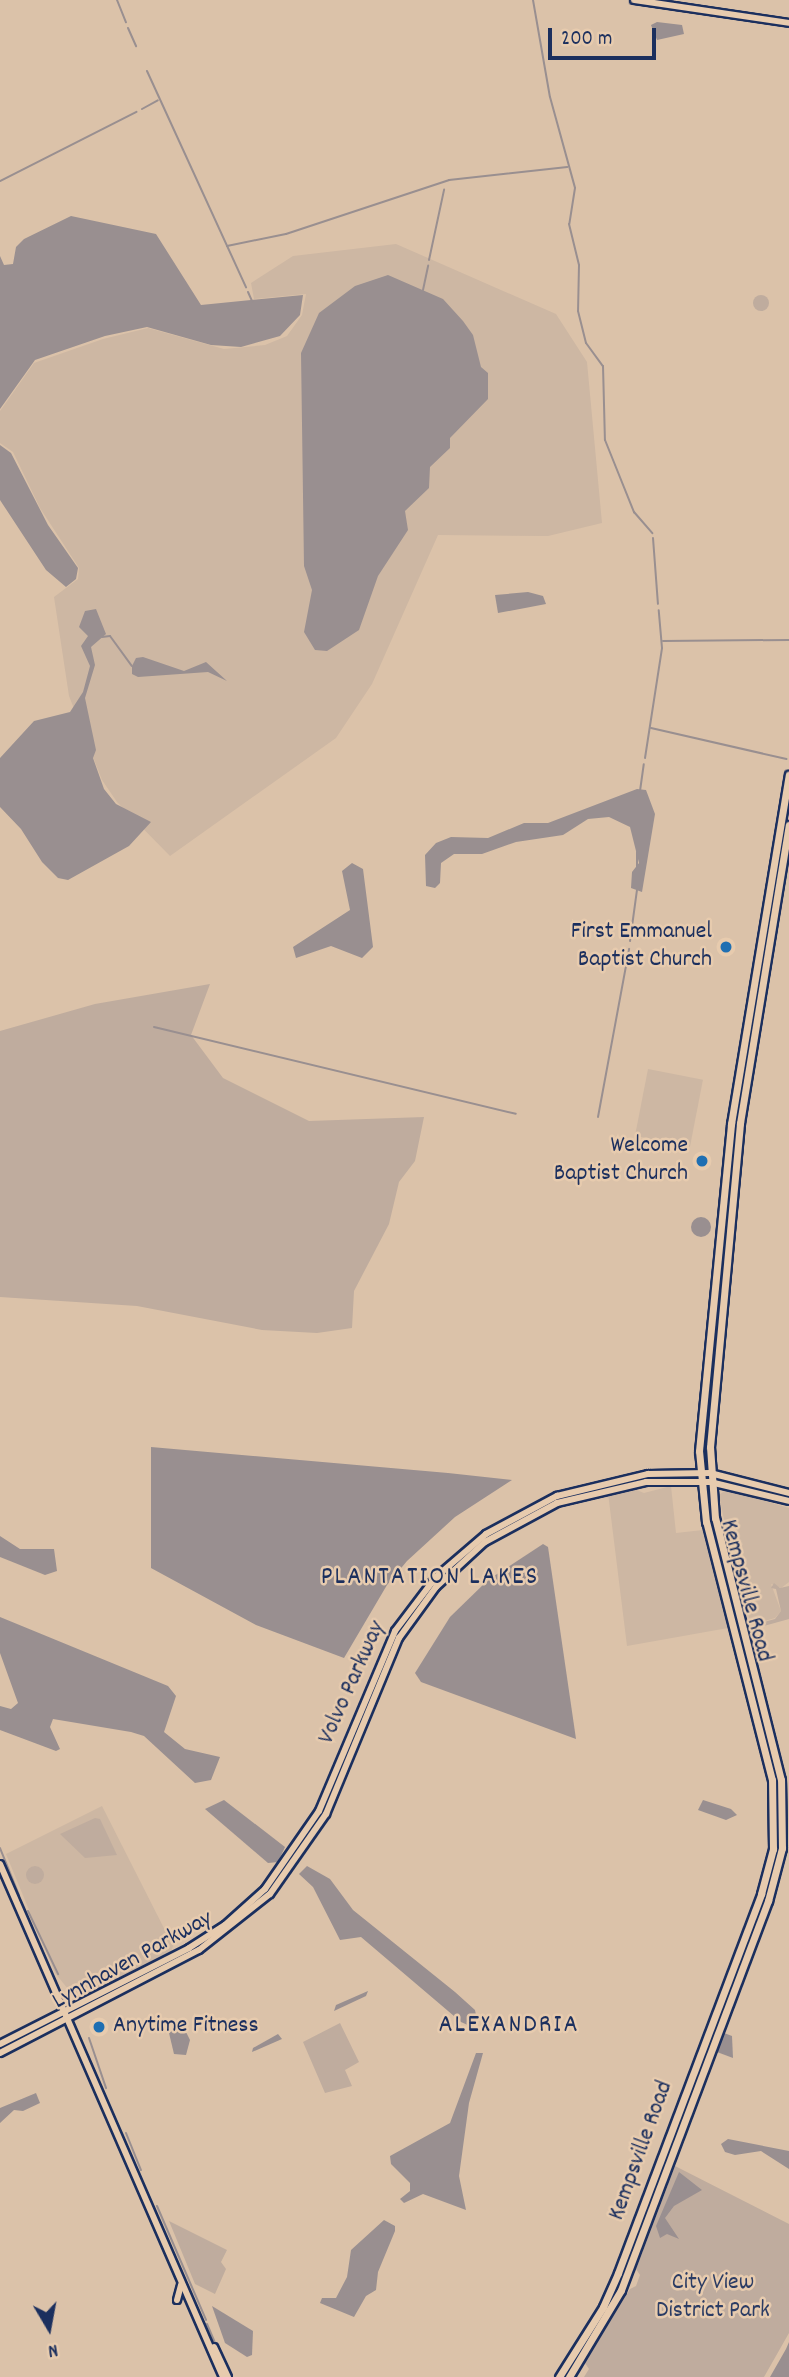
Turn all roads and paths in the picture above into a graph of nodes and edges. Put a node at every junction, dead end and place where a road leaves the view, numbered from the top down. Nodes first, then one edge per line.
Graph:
1 (634, 0) edge
2 (789, 23) edge
3 (789, 775) edge
4 (789, 825) edge
5 (700, 1476) junction
6 (710, 1478) junction
7 (789, 1493) edge
8 (789, 1501) edge
9 (336, 1780) junction
10 (0, 1864) edge
11 (65, 2012) junction
12 (68, 2020) junction
13 (0, 2044) edge
14 (0, 2053) edge
15 (143, 2190) junction
16 (178, 2273) junction
17 (177, 2300) dead end
18 (223, 2377) edge
19 (228, 2377) edge
20 (559, 2377) edge
21 (569, 2377) edge

1 - 2 main road
3 - 5 main road, Kempsville Road
4 - 6 main road, Kempsville Road
5 - 6 main road, Volvo Parkway
5 - 9 main road, Volvo Parkway
5 - 20 main road, Kempsville Road
6 - 7 main road, Volvo Parkway
6 - 8 main road, Volvo Parkway
6 - 21 main road, Kempsville Road
9 - 11 main road, Lynnhaven Parkway
9 - 12 main road, Lynnhaven Parkway
10 - 11 main road
11 - 12 main road
11 - 13 main road, Lynnhaven Parkway
12 - 14 main road, Lynnhaven Parkway
12 - 15 main road
15 - 16 main road
15 - 19 main road
16 - 17 main road
16 - 18 main road

